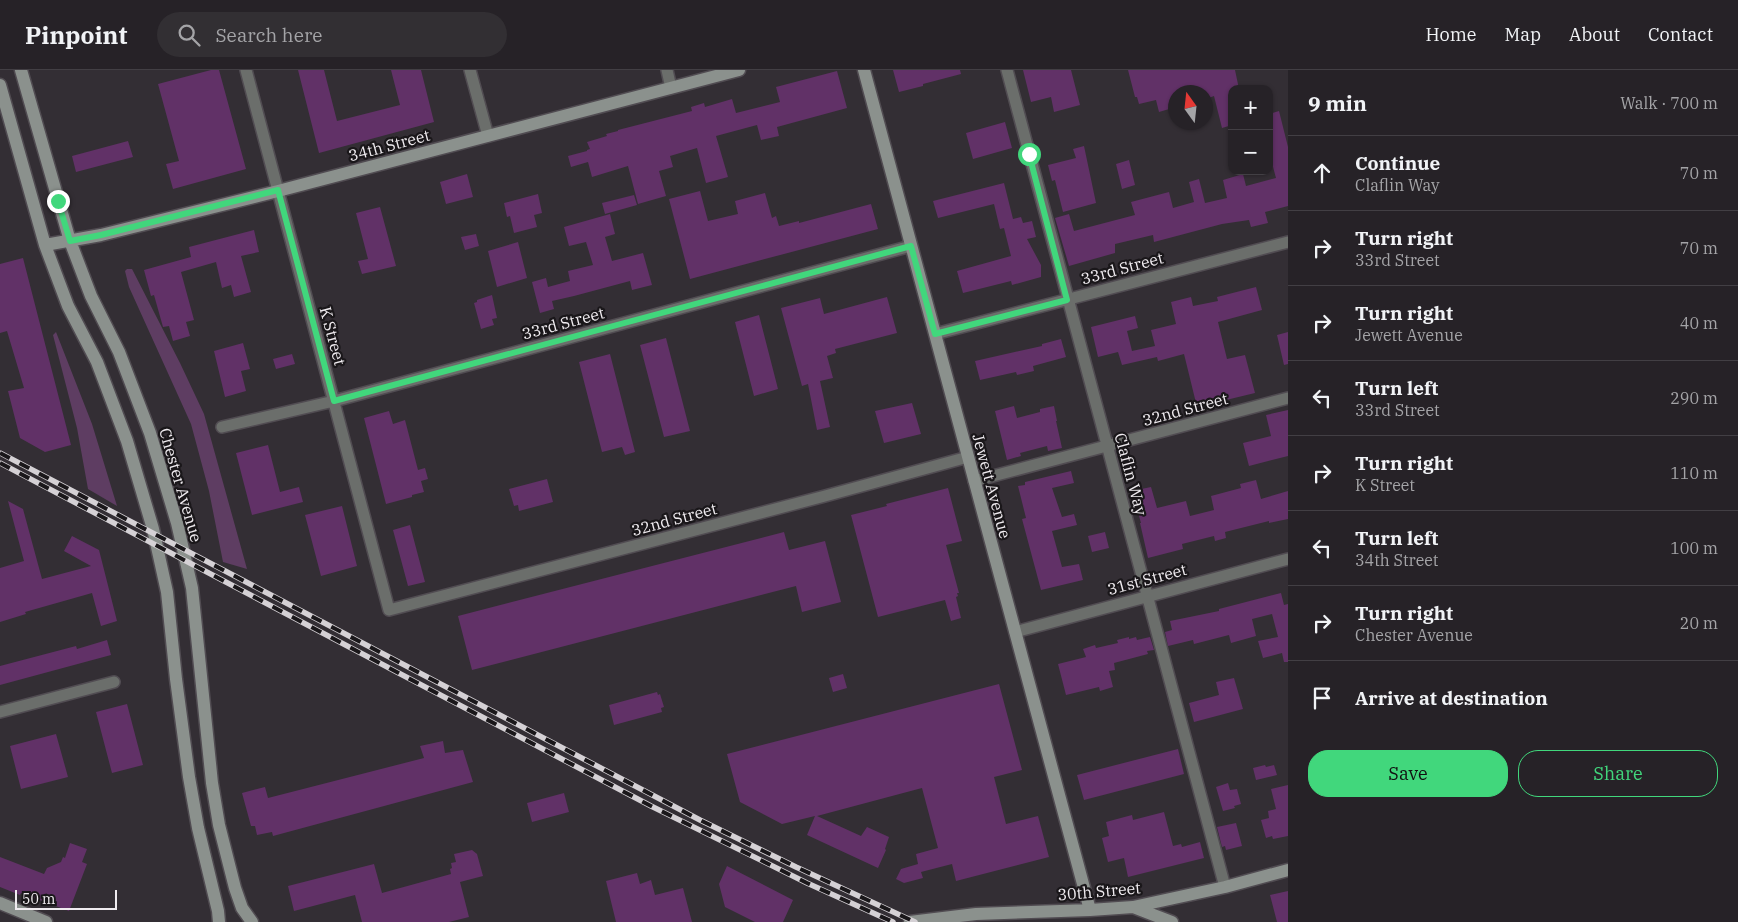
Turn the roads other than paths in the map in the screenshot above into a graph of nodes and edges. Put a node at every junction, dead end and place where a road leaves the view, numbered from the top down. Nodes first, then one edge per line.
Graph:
1 (21, 70) edge
2 (246, 70) edge
3 (470, 70) edge
4 (667, 70) edge
5 (739, 70) edge
6 (864, 70) edge
7 (1007, 70) edge
8 (0, 85) edge
9 (671, 88) junction
10 (488, 136) junction
11 (278, 190) junction
12 (70, 241) junction
13 (1288, 242) edge
14 (45, 245) junction
15 (911, 246) junction
16 (1067, 300) junction
17 (935, 334) junction
18 (1288, 398) edge
19 (334, 401) junction
20 (222, 427) dead end
21 (1107, 446) junction
22 (968, 458) junction
23 (974, 481) junction
24 (1288, 558) edge
25 (1147, 596) junction
26 (389, 610) joint
27 (1015, 632) junction
28 (114, 682) dead end
29 (0, 712) edge
30 (1288, 870) edge
31 (1225, 887) junction
32 (0, 903) edge
33 (1133, 907) junction
34 (1090, 910) junction
35 (46, 922) edge
36 (219, 922) edge
37 (252, 922) edge
38 (913, 922) edge
39 (1172, 922) edge

1 - 12 street, Chester Avenue
2 - 11 street, K Street
3 - 10 street
4 - 9 street
5 - 9 street, 34th Street
6 - 15 street, Jewett Avenue
7 - 16 street, Claflin Way
8 - 14 street
9 - 10 street, 34th Street
10 - 11 street, 34th Street
11 - 12 street, 34th Street
11 - 19 street, K Street
12 - 14 street, 34th Street
12 - 37 street, Chester Avenue
13 - 16 street, 33rd Street
14 - 36 street
15 - 17 street, Jewett Avenue
15 - 19 street, 33rd Street
16 - 17 street, 33rd Street
16 - 21 street, Claflin Way
17 - 22 street, Jewett Avenue
18 - 21 street, 32nd Street
19 - 20 street, 33rd Street
19 - 26 street, K Street
21 - 23 street, 32nd Street
21 - 25 street, Claflin Way
22 - 23 street, Jewett Avenue
22 - 26 street, 32nd Street
23 - 27 street, Jewett Avenue
24 - 25 street, 31st Street
25 - 27 street, 31st Street
25 - 31 street, Claflin Way
27 - 34 street, Jewett Avenue
28 - 29 street
30 - 31 street, 30th Street
31 - 33 street, 30th Street
32 - 35 street
33 - 34 street, 30th Street
33 - 39 street
34 - 38 street, 30th Street

